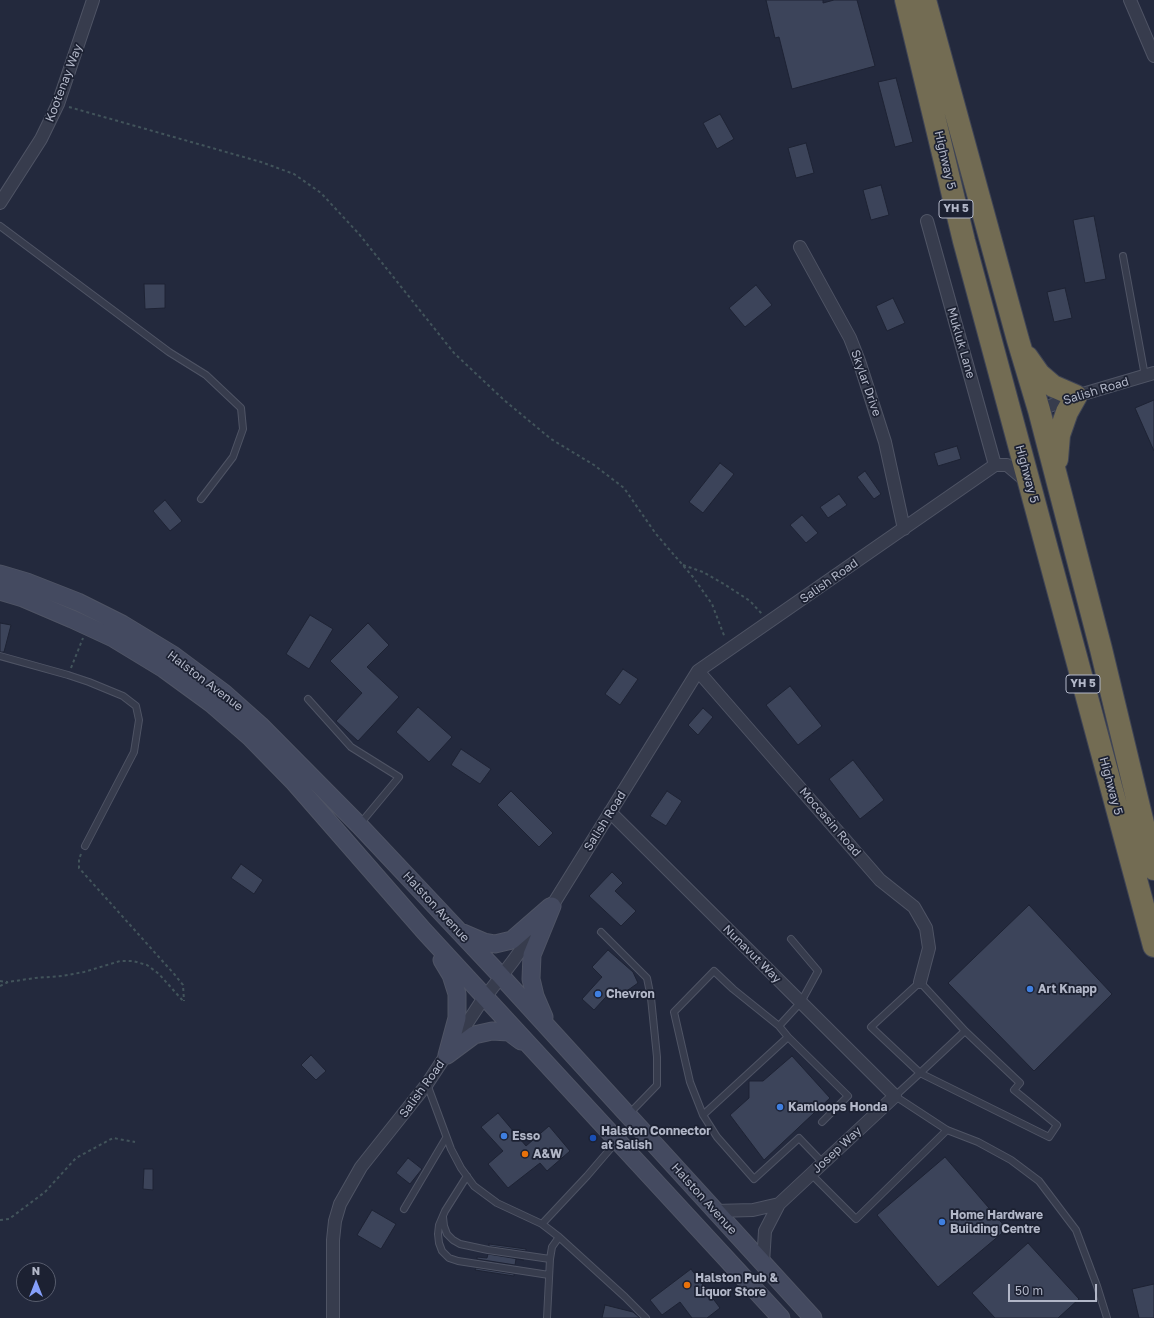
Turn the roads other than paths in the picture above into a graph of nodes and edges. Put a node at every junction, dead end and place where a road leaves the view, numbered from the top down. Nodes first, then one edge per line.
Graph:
1 (93, 0) edge
2 (906, 0) edge
3 (925, 0) edge
4 (1130, 0) edge
5 (1154, 56) edge
6 (0, 203) edge
7 (927, 221) dead end
8 (0, 226) edge
9 (964, 242) junction
10 (800, 247) dead end
11 (1123, 256) dead end
12 (1018, 340) junction
13 (1149, 375) edge
14 (1076, 396) junction
15 (1039, 410) junction
16 (995, 465) junction
17 (1057, 479) junction
18 (1030, 485) junction
19 (201, 499) dead end
20 (904, 529) junction
21 (0, 574) edge
22 (0, 591) edge
23 (0, 656) edge
24 (1079, 669) junction
25 (698, 671) junction
26 (308, 699) dead end
27 (610, 812) junction
28 (359, 825) junction
29 (85, 846) road end
30 (1154, 869) edge
31 (552, 906) junction
32 (458, 930) junction
33 (424, 931) junction
34 (601, 932) dead end
35 (791, 940) dead end
36 (1154, 946) edge
37 (501, 976) junction
38 (920, 982) junction
39 (485, 997) junction
40 (801, 1002) junction
41 (778, 1026) junction
42 (550, 1031) junction
43 (965, 1031) junction
44 (788, 1037) junction
45 (538, 1054) junction
46 (447, 1055) junction
47 (920, 1073) junction
48 (427, 1084) junction
49 (894, 1096) junction
50 (628, 1115) junction
51 (702, 1115) junction
52 (822, 1122) dead end
53 (947, 1130) junction
54 (446, 1138) junction
55 (617, 1140) junction
56 (823, 1163) junction
57 (811, 1174) junction
58 (467, 1176) junction
59 (779, 1204) junction
60 (404, 1208) dead end
61 (714, 1211) junction
62 (443, 1217) junction
63 (542, 1224) junction
64 (559, 1237) junction
65 (550, 1259) junction
66 (763, 1263) junction
67 (549, 1275) junction
68 (333, 1318) edge
69 (547, 1318) edge
70 (646, 1318) edge
71 (781, 1318) edge
72 (813, 1318) edge
73 (1107, 1318) edge

1 - 6 street, Kootenay Way
2 - 9 highway, Highway 5 / YH 5
3 - 12 highway, Highway 5 / YH 5
4 - 5 street
7 - 16 street, Mukluk Lane
8 - 19 lane
9 - 15 highway
9 - 18 highway, Highway 5 / YH 5
10 - 20 street, Skylar Drive
11 - 13 lane
12 - 14 highway
12 - 15 highway, Highway 5 / YH 5
13 - 14 street, Salish Road
14 - 15 street, Salish Road
14 - 17 highway
15 - 17 highway, Highway 5 / YH 5
15 - 24 highway
16 - 18 street
16 - 20 street, Salish Road
17 - 30 highway, Highway 5 / YH 5
18 - 24 highway, Highway 5 / YH 5
20 - 25 street, Salish Road
21 - 28 main road, Halston Avenue
22 - 33 main road, Halston Avenue
23 - 29 lane
24 - 36 highway, Highway 5 / YH 5
25 - 27 street, Salish Road
25 - 38 street, Moccasin Road
26 - 28 lane
27 - 31 street, Salish Road
27 - 40 street, Nunavut Way
28 - 32 main road, Halston Avenue
31 - 32 main road
31 - 37 street, Salish Road
31 - 42 main road
32 - 37 main road, Halston Avenue
33 - 39 main road, Halston Avenue
33 - 46 main road
34 - 50 lane
35 - 40 lane
37 - 39 street, Salish Road
37 - 42 main road, Halston Avenue
38 - 43 lane
38 - 47 lane
39 - 45 main road, Halston Avenue
39 - 46 street, Salish Road
40 - 41 lane
40 - 49 street, Nunavut Way
41 - 44 lane
41 - 51 lane
42 - 50 main road, Halston Avenue
43 - 47 lane
43 - 47 lane
44 - 51 lane
44 - 52 lane
45 - 46 main road
45 - 55 main road, Halston Avenue
46 - 48 street, Salish Road
47 - 49 lane
48 - 54 lane
48 - 68 street, Salish Road
49 - 53 lane
49 - 56 street, Josep Way
50 - 61 main road, Halston Avenue
51 - 56 lane
53 - 57 lane
53 - 73 lane
54 - 58 lane
54 - 60 lane
55 - 63 lane
55 - 71 main road, Halston Avenue
56 - 57 street, Josep Way
57 - 59 street, Josep Way
58 - 62 lane
58 - 63 lane
59 - 61 street
59 - 66 street, Josep Way
61 - 66 main road, Halston Avenue
62 - 65 lane
62 - 67 lane
63 - 64 lane
64 - 65 lane
64 - 70 lane
65 - 67 lane
66 - 72 main road, Halston Avenue
67 - 69 lane

